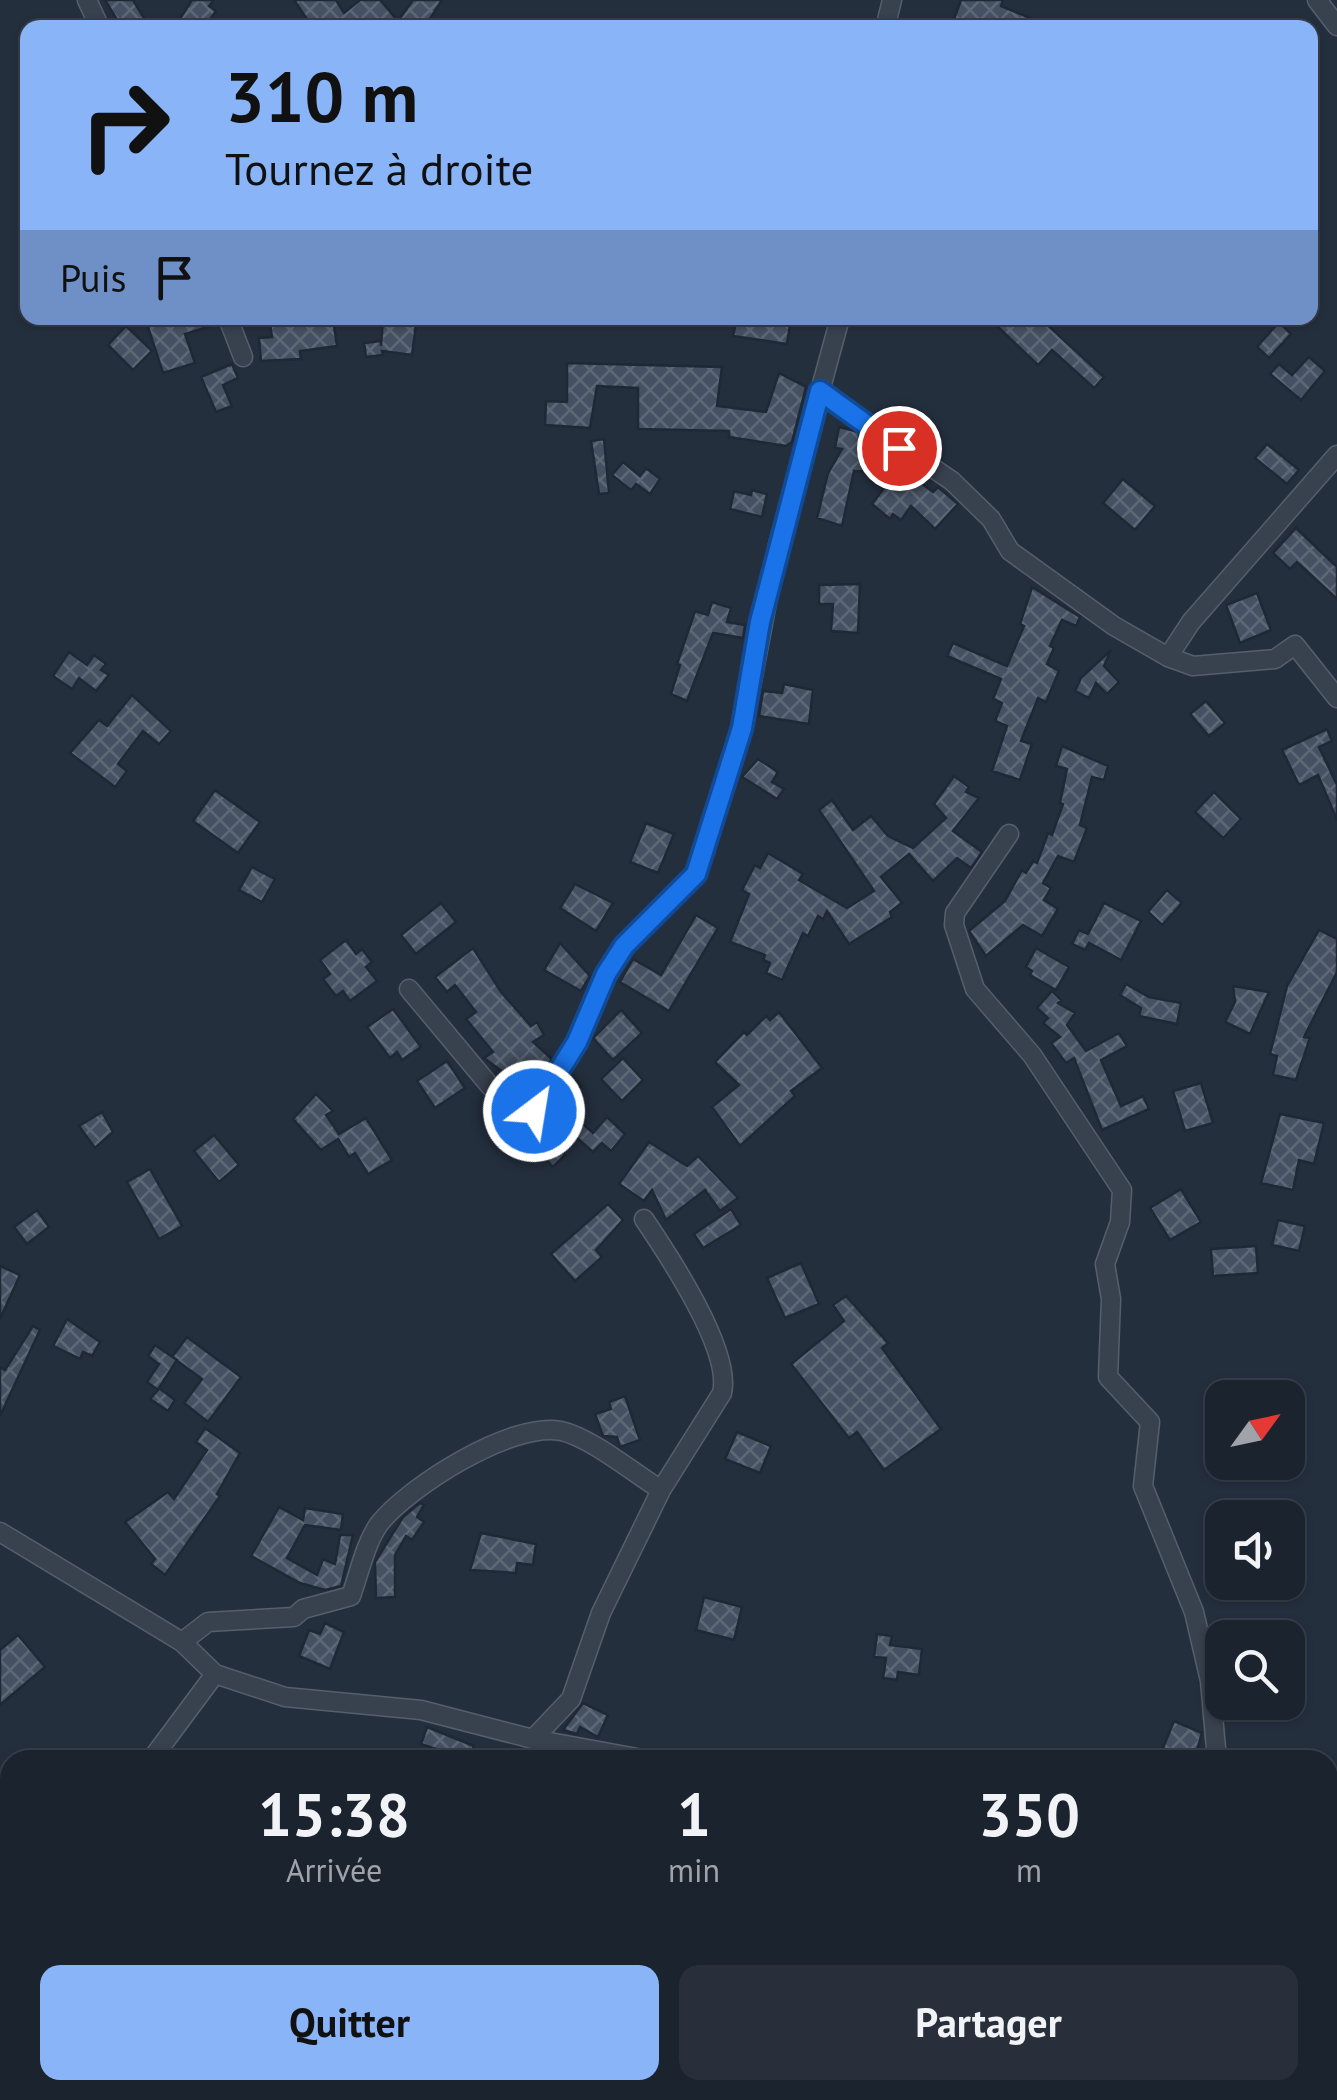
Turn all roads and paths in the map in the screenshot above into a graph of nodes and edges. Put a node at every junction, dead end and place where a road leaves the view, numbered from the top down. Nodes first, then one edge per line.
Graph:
1 (1318, 0) edge
2 (1337, 26) edge
3 (231, 325) edge
4 (838, 325) edge
5 (243, 357) dead end
6 (820, 391) junction
7 (1337, 455) edge
8 (1168, 658) junction
9 (1337, 698) edge
10 (1008, 834) dead end
11 (409, 988) dead end
12 (644, 1219) dead end
13 (661, 1490) junction
14 (0, 1532) edge
15 (182, 1642) junction
16 (215, 1674) junction
17 (533, 1739) junction
18 (158, 1750) edge
19 (593, 1750) edge
20 (1217, 1750) edge

1 - 2 street
3 - 5 street
4 - 6 street
6 - 8 street
6 - 11 street
7 - 8 street
8 - 9 street
10 - 20 street
12 - 13 street
13 - 15 street
13 - 17 street
14 - 15 street
15 - 16 street
16 - 17 street
16 - 18 street
17 - 19 street

